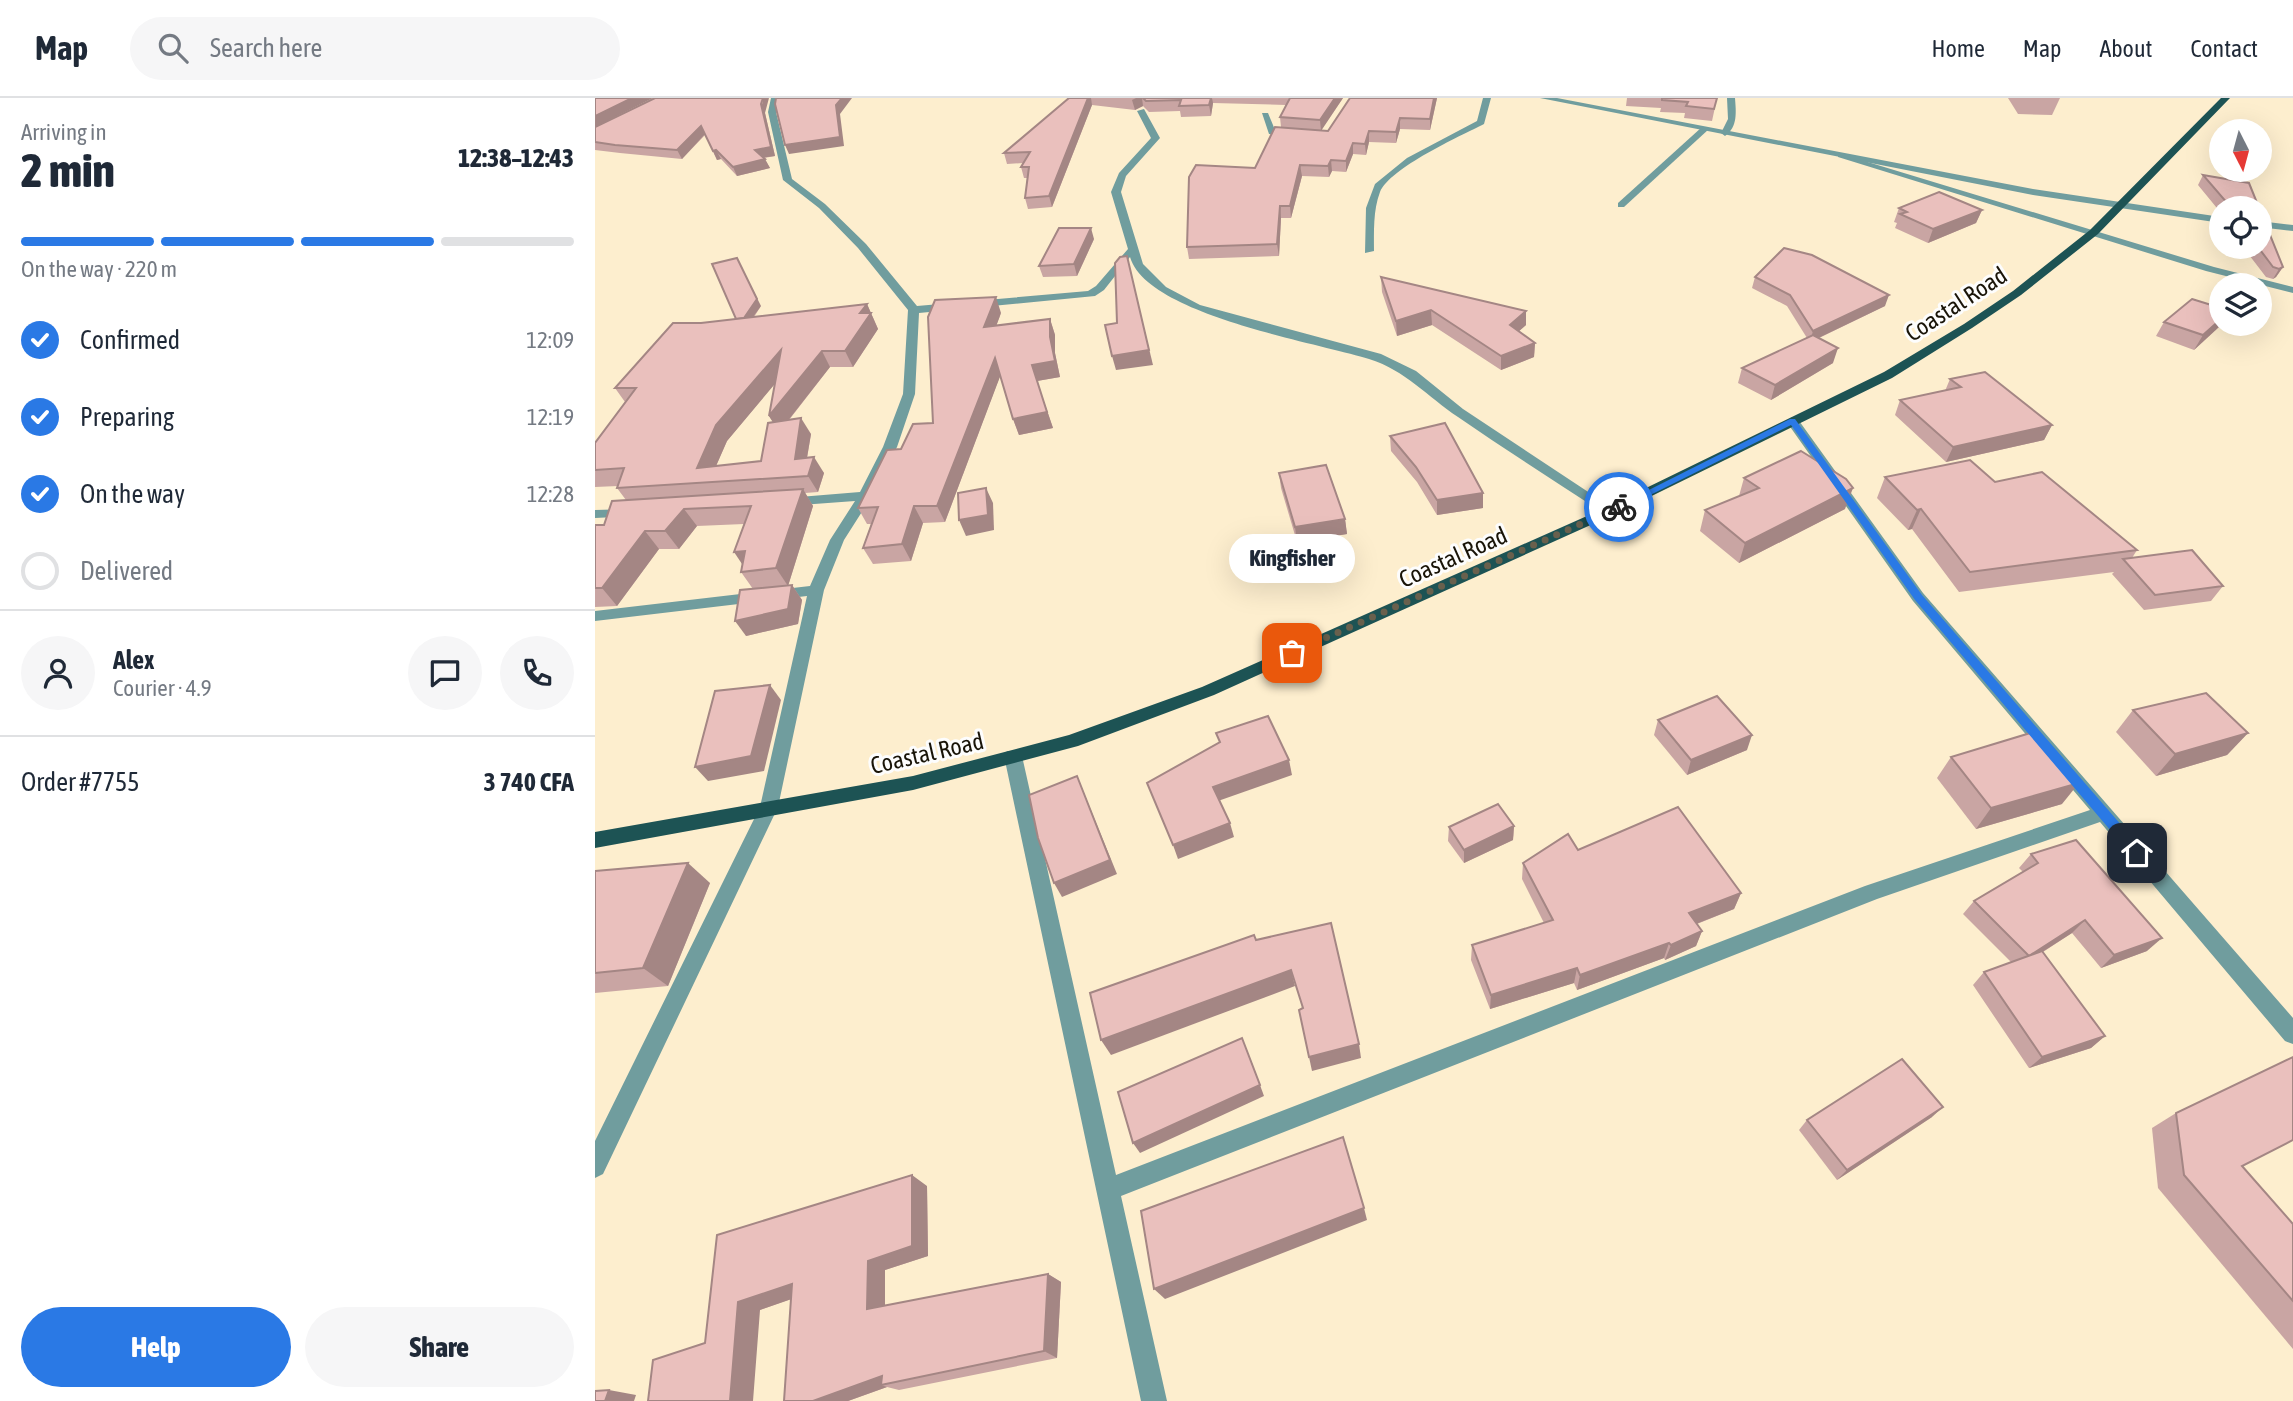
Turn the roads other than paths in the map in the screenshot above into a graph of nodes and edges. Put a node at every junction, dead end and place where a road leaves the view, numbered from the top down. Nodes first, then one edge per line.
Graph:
1 (775, 98) edge
2 (1487, 98) edge
3 (1545, 98) edge
4 (1731, 98) edge
5 (2226, 98) edge
6 (1141, 111) edge
7 (1265, 115) dead end
8 (1705, 130) junction
9 (1725, 133) junction
10 (1299, 135) edge
11 (1837, 153) junction
12 (1621, 205) dead end
13 (2121, 207) junction
14 (2209, 218) edge
15 (2272, 226) edge
16 (2293, 228) edge
17 (2094, 232) junction
18 (1133, 248) junction
19 (1369, 251) dead end
20 (2293, 290) edge
21 (914, 310) junction
22 (1793, 421) junction
23 (865, 496) junction
24 (767, 503) edge
25 (1611, 511) junction
26 (642, 512) edge
27 (595, 514) edge
28 (816, 590) junction
29 (595, 616) edge
30 (1013, 756) junction
31 (769, 807) junction
32 (2103, 813) junction
33 (595, 840) edge
34 (2293, 1034) edge
35 (595, 1166) edge
36 (1107, 1190) junction
37 (1154, 1401) edge

1 - 21 street
2 - 19 street
3 - 8 street
4 - 9 street
5 - 13 main road, Coastal Road
6 - 18 street
7 - 10 street
8 - 9 street
8 - 12 street
9 - 11 street
11 - 13 street
11 - 17 street
13 - 14 street
13 - 17 main road, Coastal Road
15 - 16 street
17 - 20 street
17 - 22 main road, Coastal Road
18 - 21 street
18 - 25 street
21 - 23 street
22 - 25 main road, Coastal Road
22 - 32 street
23 - 24 street
23 - 28 street
25 - 30 main road, Coastal Road
26 - 27 street
28 - 29 street
28 - 31 street
30 - 31 main road, Coastal Road
30 - 36 street
31 - 33 main road, Coastal Road
31 - 35 street
32 - 34 street
32 - 36 street
36 - 37 street

